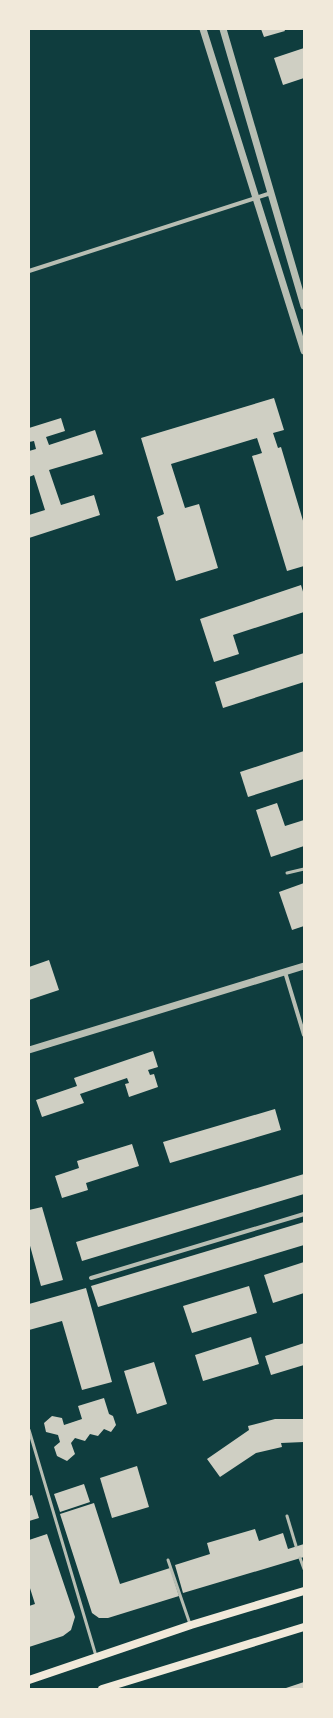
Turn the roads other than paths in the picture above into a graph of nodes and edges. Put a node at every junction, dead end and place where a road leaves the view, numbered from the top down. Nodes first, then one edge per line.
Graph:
1 (203, 29) edge
2 (223, 29) edge
3 (271, 193) junction
4 (256, 199) junction
5 (29, 271) edge
6 (304, 306) edge
7 (304, 351) edge
8 (304, 868) edge
9 (287, 873) dead end
10 (304, 966) edge
11 (285, 972) junction
12 (304, 1035) edge
13 (29, 1050) edge
14 (304, 1214) edge
15 (91, 1278) dead end
16 (29, 1430) edge
17 (287, 1516) dead end
18 (296, 1546) dead end
19 (300, 1558) dead end
20 (168, 1560) dead end
21 (304, 1569) edge
22 (304, 1591) edge
23 (191, 1625) junction
24 (304, 1627) edge
25 (97, 1658) junction
26 (29, 1680) edge
27 (102, 1689) edge

1 - 4 street
2 - 3 street
3 - 4 street
3 - 6 street
4 - 5 street
4 - 7 street
8 - 9 lane
10 - 11 street
11 - 12 street
11 - 13 street
14 - 15 street
16 - 25 lane
17 - 18 lane
19 - 21 lane
20 - 23 lane
22 - 23 main road
23 - 25 main road
24 - 27 main road
25 - 26 main road

